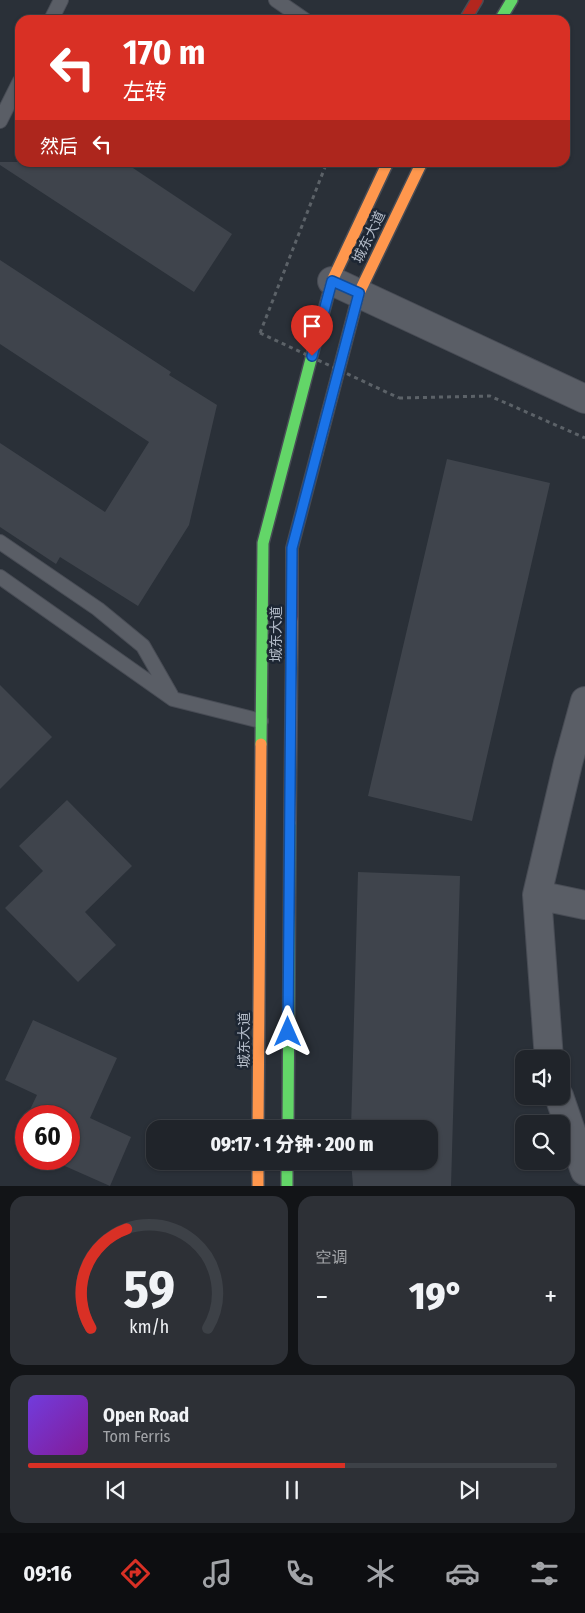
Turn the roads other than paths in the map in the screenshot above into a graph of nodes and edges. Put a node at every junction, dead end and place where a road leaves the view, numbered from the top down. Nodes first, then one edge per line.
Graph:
1 (61, 0) edge
2 (276, 0) edge
3 (477, 0) edge
4 (512, 0) edge
5 (54, 15) edge
6 (298, 15) edge
7 (468, 15) edge
8 (503, 15) edge
9 (15, 92) edge
10 (0, 121) edge
11 (386, 167) edge
12 (420, 167) edge
13 (332, 281) junction
14 (359, 293) junction
15 (585, 399) edge
16 (0, 542) edge
17 (0, 577) edge
18 (173, 699) junction
19 (585, 701) edge
20 (261, 721) junction
21 (538, 895) junction
22 (585, 906) edge
23 (548, 1050) edge
24 (563, 1105) edge
25 (258, 1120) edge
26 (288, 1120) edge
27 (258, 1170) edge
28 (287, 1170) edge
29 (585, 1171) edge
30 (258, 1186) edge
31 (287, 1186) edge

1 - 5 lane
2 - 6 lane
3 - 7 main road
4 - 8 main road
9 - 10 lane
11 - 13 main road, 城东大道
12 - 14 main road, 城东大道
13 - 14 street
13 - 20 main road, 城东大道
14 - 15 street
14 - 26 main road, 城东大道
16 - 18 lane
17 - 18 lane
18 - 20 lane
19 - 21 street
20 - 25 main road, 城东大道
21 - 22 street
21 - 23 street
24 - 29 street
27 - 30 main road
28 - 31 main road

